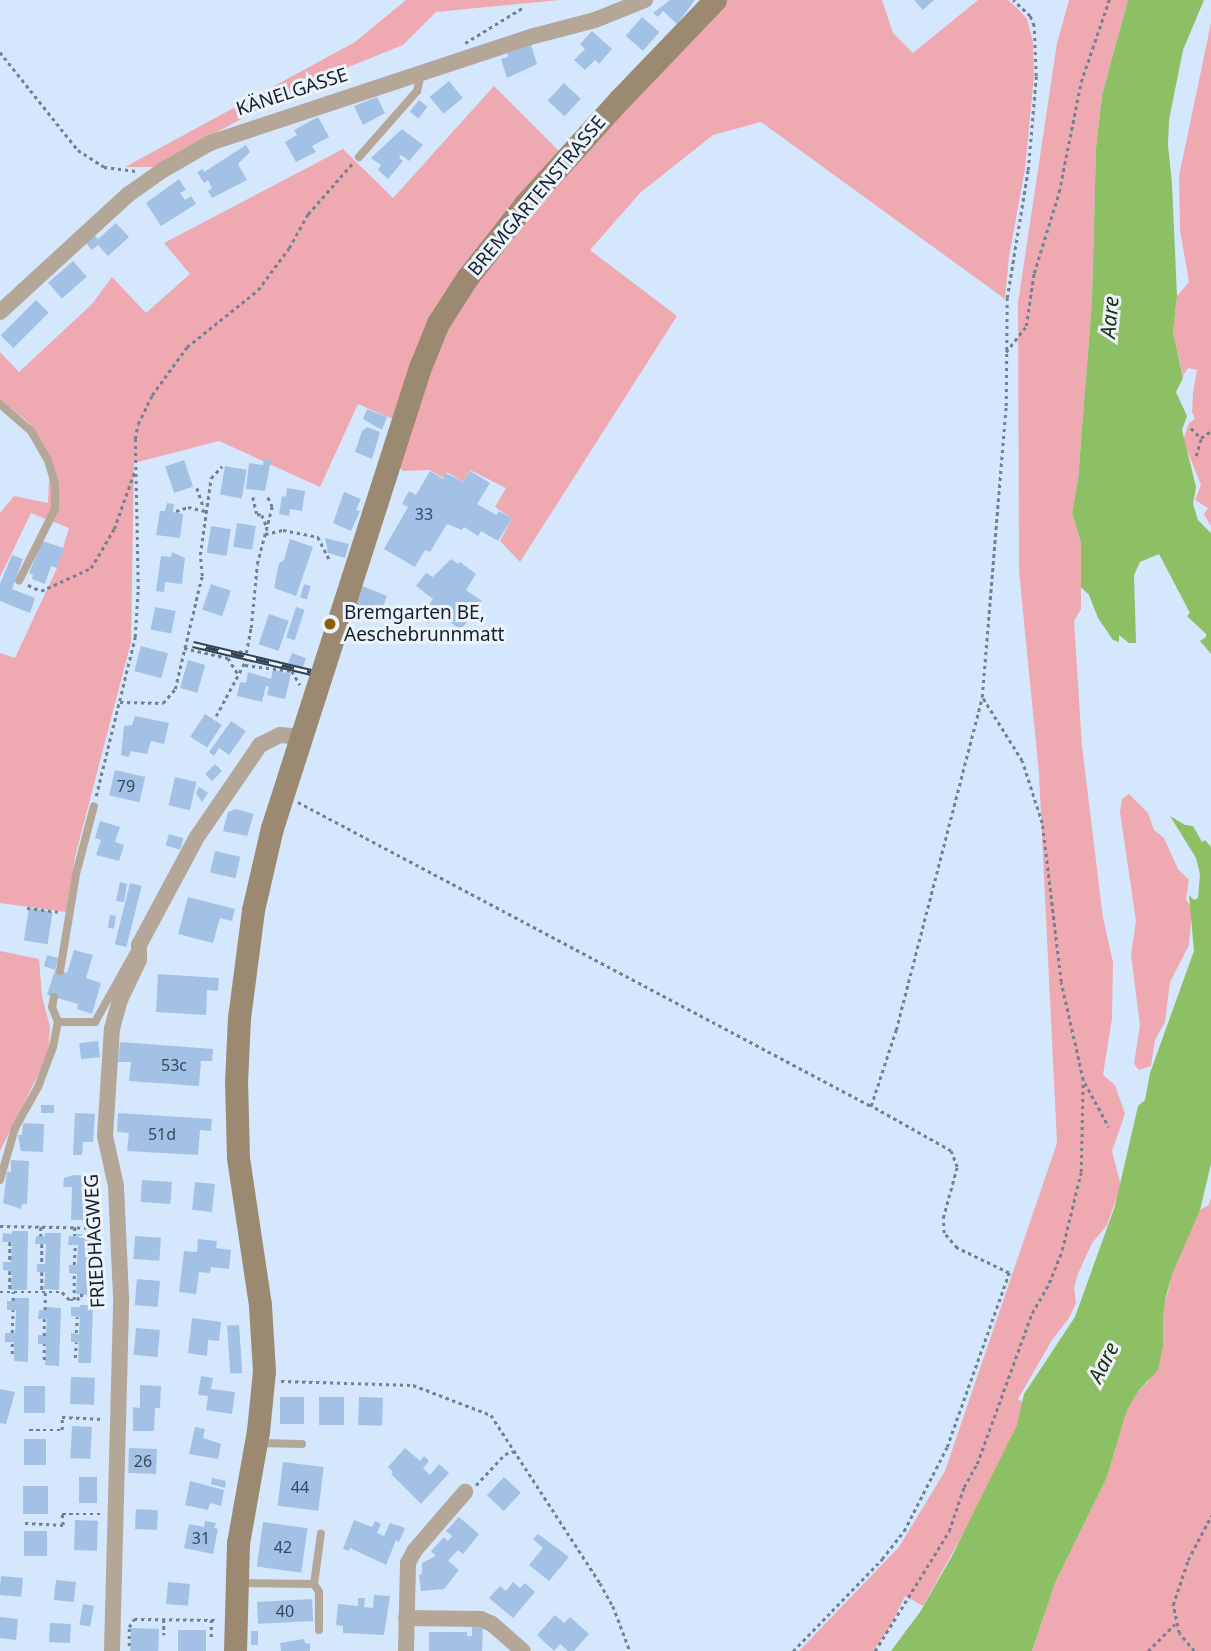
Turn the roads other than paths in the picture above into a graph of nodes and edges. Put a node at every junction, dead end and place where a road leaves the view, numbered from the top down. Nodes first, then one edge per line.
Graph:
1 (645, 0) edge
2 (715, 0) edge
3 (422, 72) junction
4 (359, 157) road end
5 (0, 312) edge
6 (0, 404) edge
7 (19, 581) road end
8 (302, 737) junction
9 (94, 806) road end
10 (139, 945) junction
11 (60, 971) dead end
12 (54, 997) dead end
13 (58, 1022) junction
14 (0, 1180) edge
15 (256, 1443) junction
16 (302, 1444) dead end
17 (466, 1492) road end
18 (321, 1533) dead end
19 (235, 1583) junction
20 (314, 1584) junction
21 (407, 1618) junction
22 (319, 1630) dead end
23 (112, 1651) edge
24 (235, 1651) edge
25 (405, 1651) edge
26 (523, 1651) edge

1 - 3 street, KÄNELGASSE
2 - 8 street, BREMGARTENSTRASSE
3 - 4 lane
3 - 5 street, KÄNELGASSE
6 - 7 lane
8 - 10 street, FRIEDHAGWEG
8 - 15 street, BREMGARTENSTRASSE
9 - 11 lane
10 - 13 lane
10 - 23 street, FRIEDHAGWEG
12 - 13 lane
13 - 14 lane
15 - 16 lane
15 - 19 street, BREMGARTENSTRASSE
17 - 21 street
18 - 20 lane
19 - 20 lane
19 - 24 street, BREMGARTENSTRASSE
20 - 22 lane
21 - 25 street
21 - 26 street

